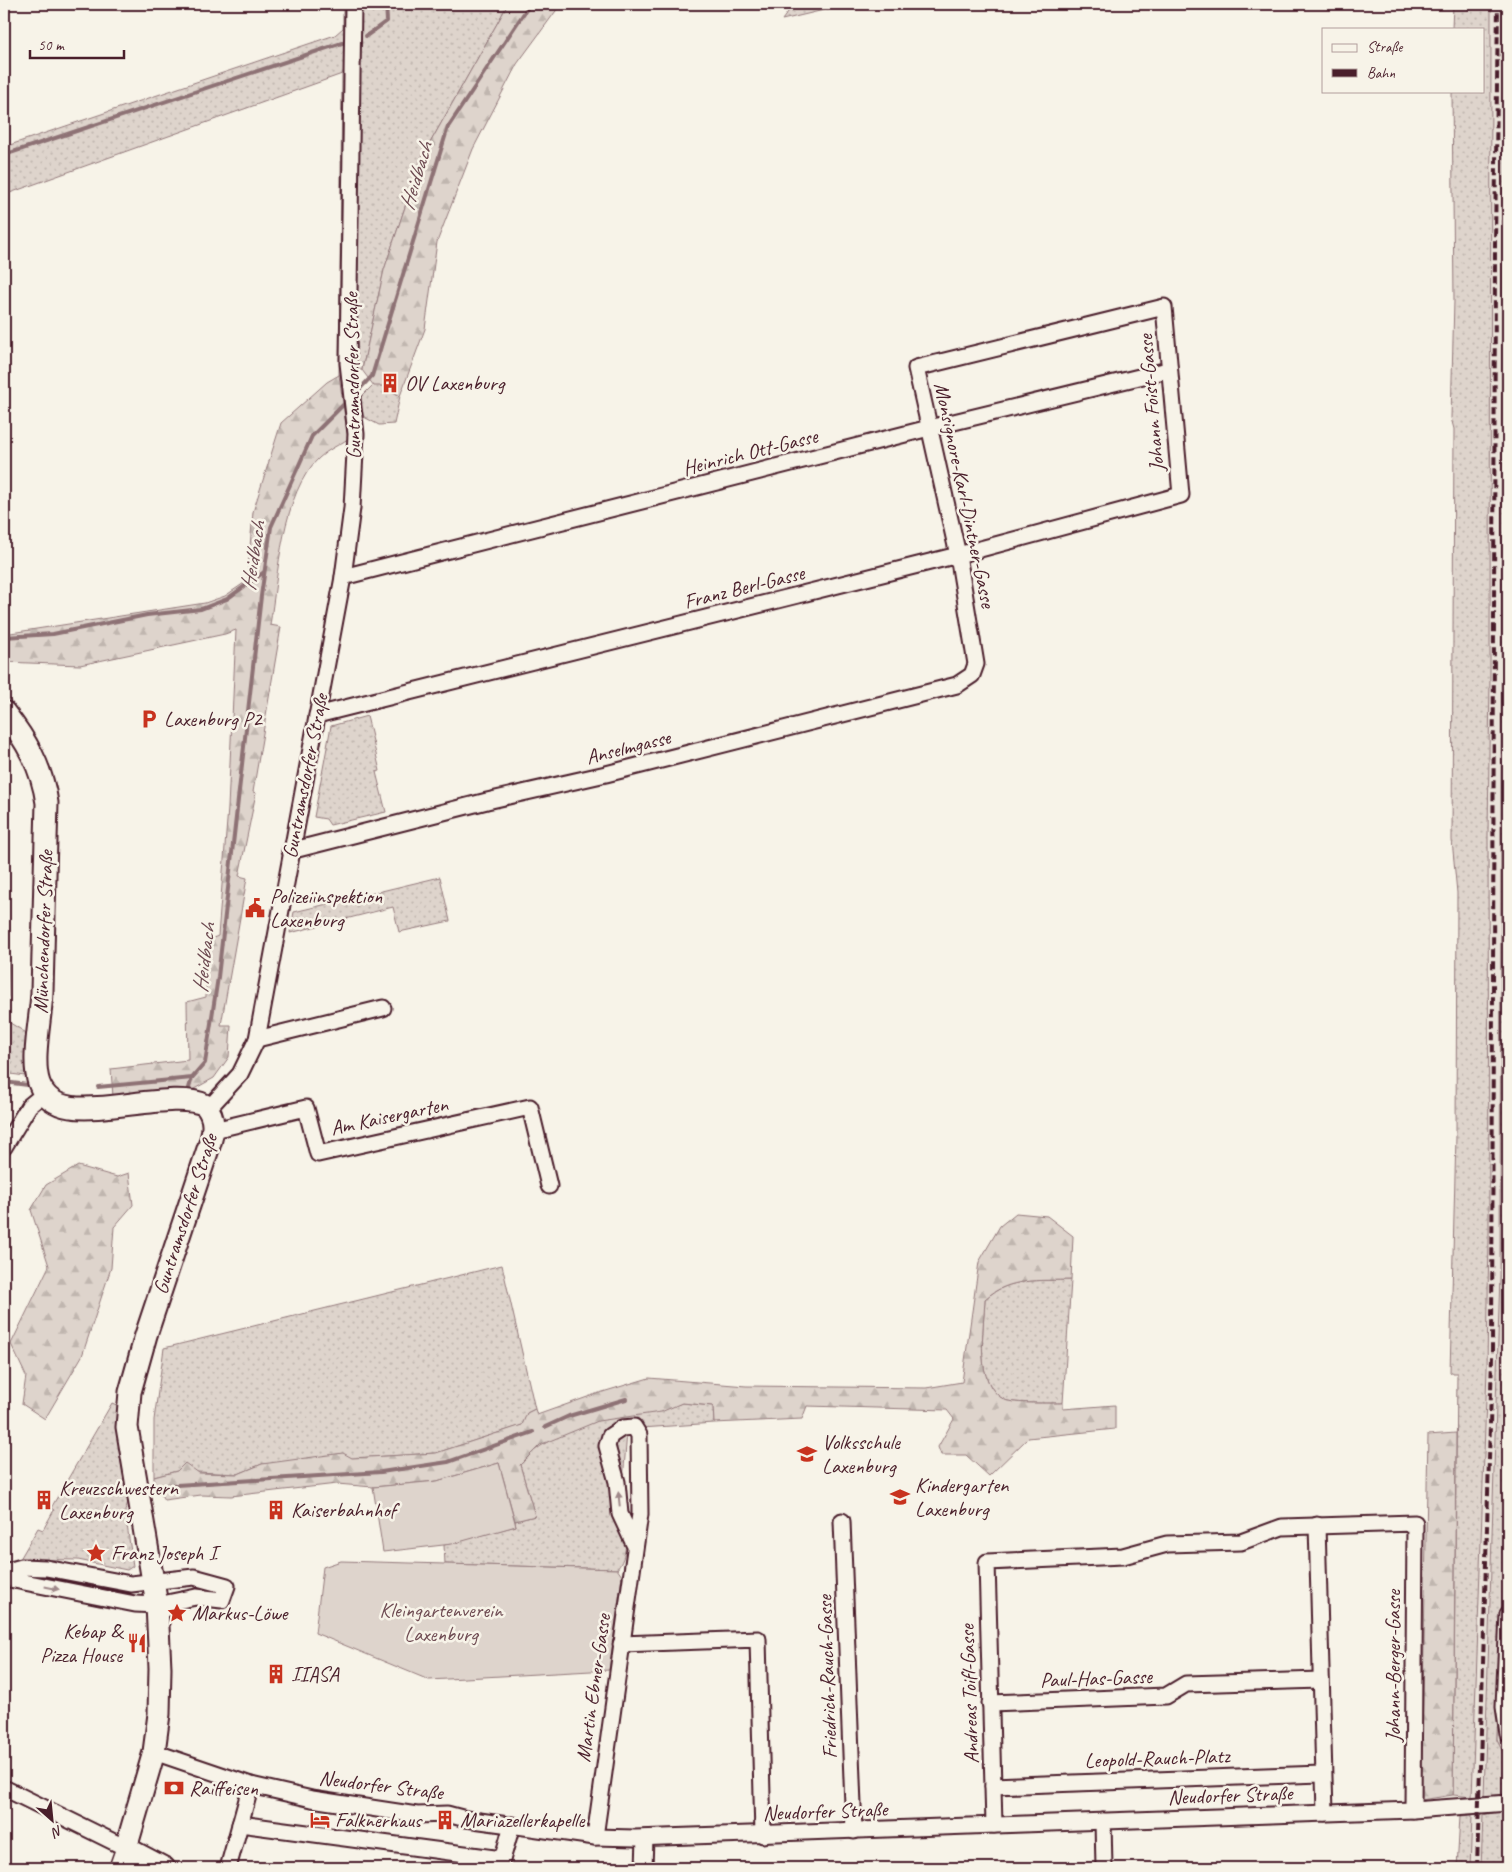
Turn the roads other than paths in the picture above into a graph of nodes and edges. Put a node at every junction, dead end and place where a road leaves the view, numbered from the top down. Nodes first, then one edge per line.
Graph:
1 (353, 4) edge
2 (1164, 307) joint
3 (1168, 370) junction
4 (929, 428) junction
5 (1181, 495) joint
6 (958, 555) junction
7 (343, 577) junction
8 (972, 675) joint
9 (4, 712) edge
10 (316, 715) junction
11 (290, 851) junction
12 (383, 1008) dead end
13 (257, 1039) junction
14 (45, 1093) junction
15 (208, 1108) junction
16 (214, 1130) junction
17 (4, 1147) edge
18 (549, 1186) dead end
19 (842, 1521) dead end
20 (1318, 1525) junction
21 (634, 1544) junction
22 (4, 1572) edge
23 (4, 1578) edge
24 (153, 1581) junction
25 (157, 1605) junction
26 (1508, 1614) edge
27 (621, 1644) junction
28 (1321, 1680) junction
29 (990, 1703) junction
30 (1508, 1734) edge
31 (154, 1752) junction
32 (1322, 1774) junction
33 (251, 1784) junction
34 (993, 1786) junction
35 (4, 1788) edge
36 (1508, 1803) edge
37 (1413, 1810) junction
38 (1325, 1813) junction
39 (1104, 1821) junction
40 (240, 1824) junction
41 (512, 1825) junction
42 (994, 1825) junction
43 (854, 1831) junction
44 (763, 1835) junction
45 (595, 1837) junction
46 (645, 1838) junction
47 (122, 1858) edge
48 (501, 1864) edge
49 (164, 1868) edge
50 (228, 1868) edge
51 (644, 1868) edge
52 (1104, 1868) edge

1 - 7 street, Guntramsdorfer Straße
2 - 3 street, Johann Foist-Gasse
2 - 4 street, Monsignore-Karl-Dintner-Gasse
3 - 4 street, Heinrich Ott-Gasse
3 - 5 street, Johann Foist-Gasse
4 - 6 street, Monsignore-Karl-Dintner-Gasse
4 - 7 street, Heinrich Ott-Gasse
5 - 6 street, Franz Berl-Gasse
6 - 8 street, Monsignore-Karl-Dintner-Gasse
6 - 10 street, Franz Berl-Gasse
7 - 10 street, Guntramsdorfer Straße
8 - 11 street, Anselmgasse
9 - 14 main road, Münchendorfer Straße
10 - 11 street, Guntramsdorfer Straße
11 - 13 street, Guntramsdorfer Straße
12 - 13 street
13 - 15 street, Guntramsdorfer Straße
14 - 15 main road
14 - 17 street
15 - 16 main road, Guntramsdorfer Straße
16 - 18 street, Am Kaisergarten
16 - 24 main road, Guntramsdorfer Straße
19 - 43 street, Friedrich-Rauch-Gasse
20 - 28 street
20 - 29 street, Andreas Toifl-Gasse
20 - 37 street, Johann-Berger-Gasse
21 -> 21 street, Martin Ebner-Gasse
21 - 27 street, Martin Ebner-Gasse
22 - 24 street
23 -> 25 street
24 - 25 main road, Guntramsdorfer Straße
24 - 25 street
25 - 31 main road, Guntramsdorfer Straße
26 - 30 street
27 - 44 street
27 - 45 street, Martin Ebner-Gasse
28 - 29 street, Paul-Has-Gasse
28 - 32 street
29 - 34 street, Andreas Toifl-Gasse
31 - 33 street, Neudorfer Straße
31 - 47 main road, Guntramsdorfer Straße
32 - 34 street, Leopold-Rauch-Platz
32 - 38 street
33 - 40 street
33 - 41 street, Neudorfer Straße
34 - 42 street, Andreas Toifl-Gasse
35 - 47 street
36 - 37 street, Neudorfer Straße
37 - 38 street, Neudorfer Straße
38 - 39 street, Neudorfer Straße
39 - 42 street, Neudorfer Straße
39 - 52 street
40 - 48 street
40 - 50 street
41 - 45 street, Neudorfer Straße
41 - 48 street
42 - 43 street, Neudorfer Straße
43 - 44 street, Neudorfer Straße
44 - 46 street, Neudorfer Straße
45 - 46 street, Neudorfer Straße
46 - 51 street
47 - 49 main road

